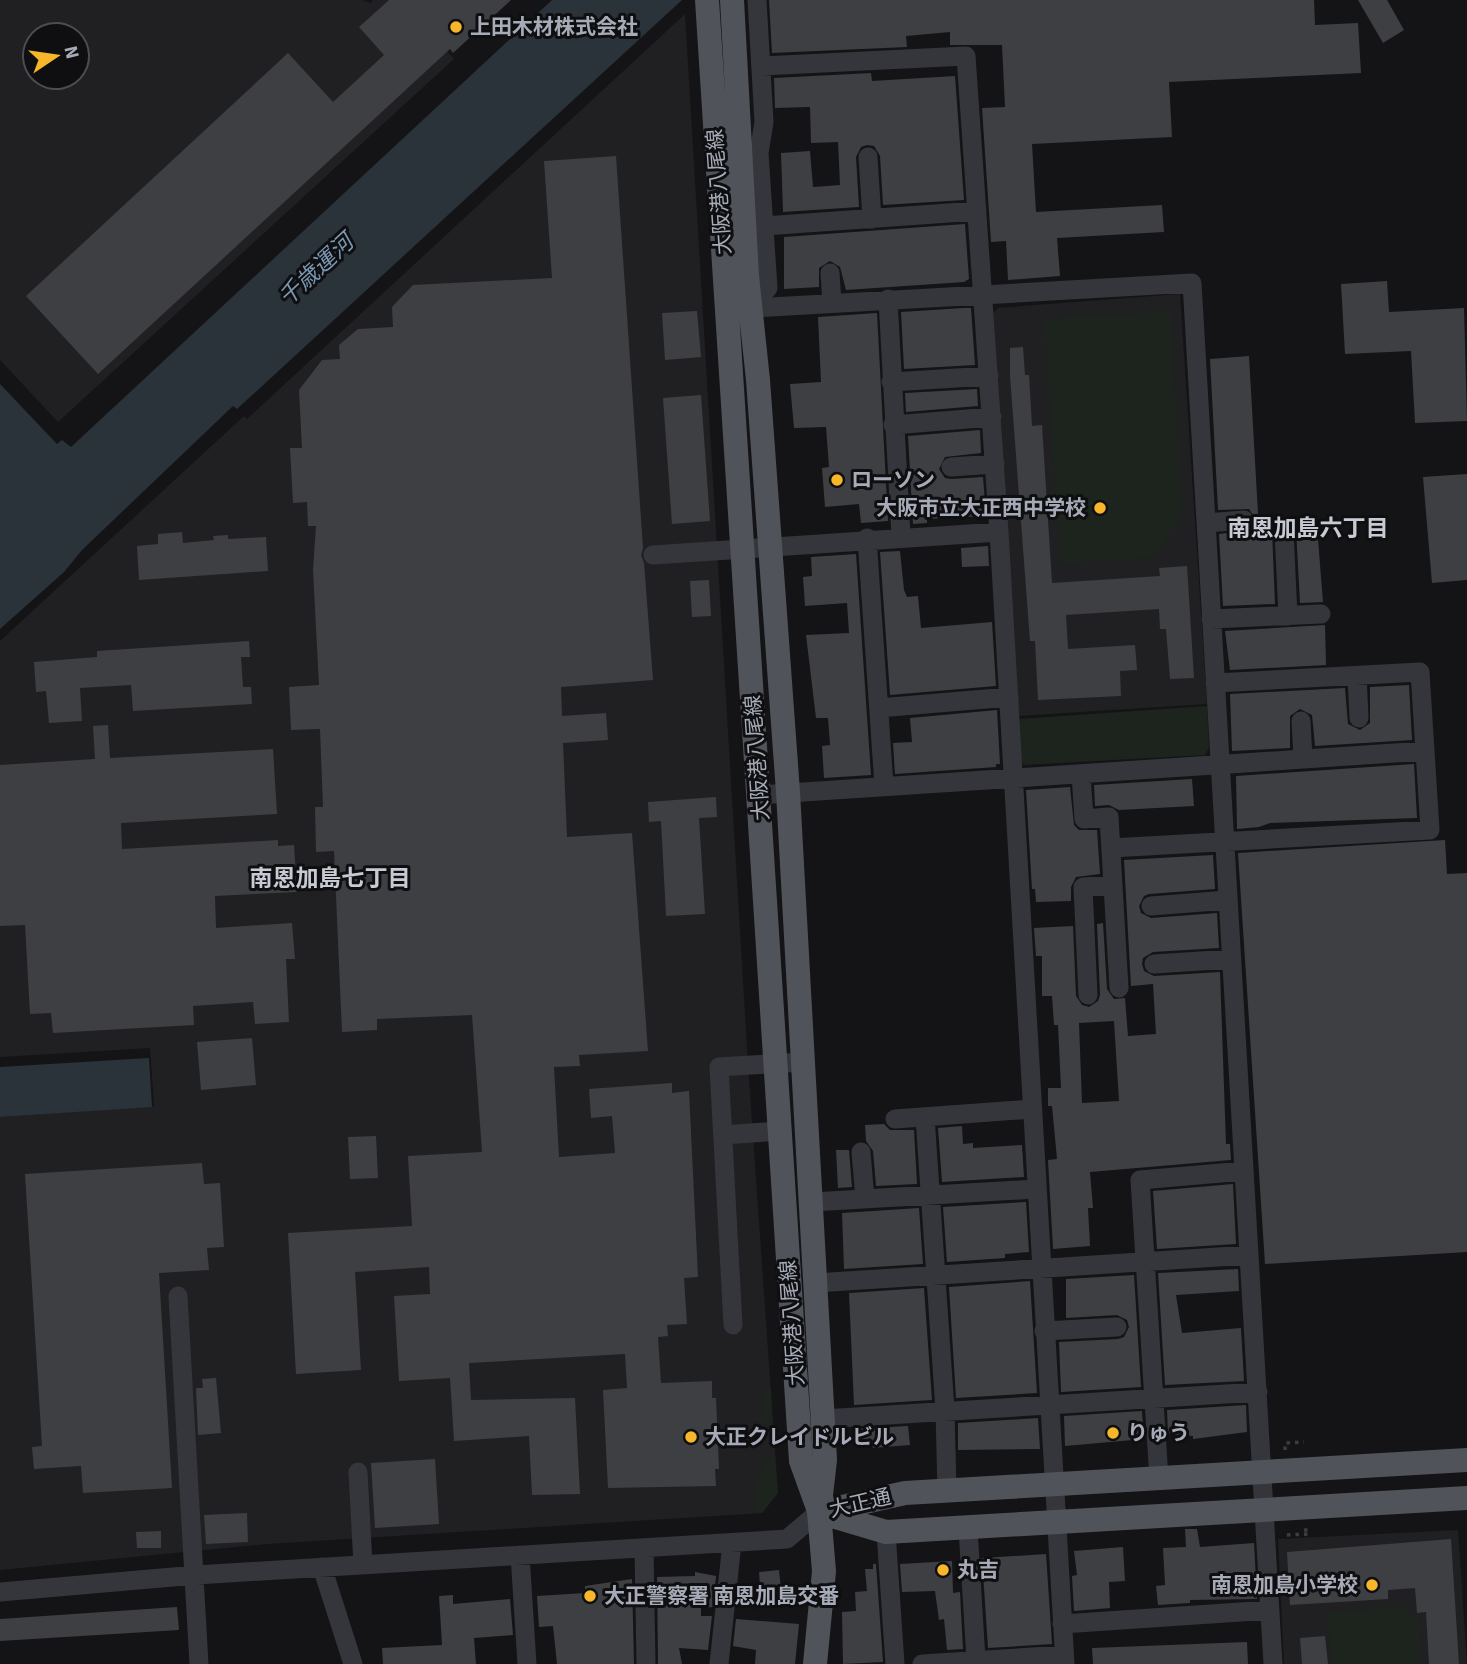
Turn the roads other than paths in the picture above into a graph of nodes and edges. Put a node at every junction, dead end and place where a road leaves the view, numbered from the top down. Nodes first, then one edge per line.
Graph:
1 (707, 0) edge
2 (732, 0) edge
3 (757, 0) edge
4 (761, 66) junction
5 (868, 157) dead end
6 (977, 211) junction
7 (872, 219) junction
8 (764, 226) junction
9 (830, 273) dead end
10 (983, 293) junction
11 (888, 299) junction
12 (832, 303) junction
13 (739, 309) junction
14 (989, 376) junction
15 (891, 382) junction
16 (992, 417) junction
17 (893, 425) junction
18 (995, 464) junction
19 (951, 467) dead end
20 (1244, 520) dead end
21 (1206, 523) junction
22 (1284, 531) dead end
23 (999, 532) junction
24 (901, 536) junction
25 (867, 538) junction
26 (770, 547) junction
27 (744, 549) junction
28 (653, 555) dead end
29 (1321, 614) dead end
30 (1288, 616) junction
31 (1212, 619) junction
32 (1357, 676) junction
33 (1215, 683) junction
34 (1009, 697) junction
35 (879, 708) junction
36 (1359, 718) dead end
37 (1301, 721) dead end
38 (1425, 751) junction
39 (1303, 758) junction
40 (1221, 763) junction
41 (1081, 774) junction
42 (1013, 779) junction
43 (884, 786) junction
44 (788, 792) junction
45 (759, 795) junction
46 (1224, 843) junction
47 (1111, 848) junction
48 (1113, 884) junction
49 (1228, 900) junction
50 (1151, 906) dead end
51 (1231, 959) junction
52 (1154, 964) dead end
53 (1119, 988) dead end
54 (1088, 995) dead end
55 (804, 1062) junction
56 (776, 1064) junction
57 (1032, 1109) junction
58 (925, 1117) junction
59 (895, 1119) dead end
60 (780, 1131) junction
61 (723, 1135) junction
62 (861, 1153) dead end
63 (1244, 1171) junction
64 (1036, 1189) junction
65 (931, 1195) junction
66 (865, 1199) junction
67 (812, 1202) junction
68 (1249, 1255) junction
69 (1144, 1260) junction
70 (1040, 1267) junction
71 (936, 1274) junction
72 (815, 1283) junction
73 (178, 1296) dead end
74 (733, 1325) dead end
75 (1117, 1327) dead end
76 (1044, 1331) junction
77 (1258, 1392) junction
78 (1152, 1398) junction
79 (1048, 1405) junction
80 (945, 1410) junction
81 (823, 1419) junction
82 (1467, 1460) edge
83 (1263, 1471) junction
84 (358, 1472) dead end
85 (1159, 1479) junction
86 (1053, 1486) junction
87 (947, 1491) junction
88 (1467, 1498) edge
89 (1266, 1510) junction
90 (819, 1512) junction
91 (1055, 1523) junction
92 (968, 1528) junction
93 (886, 1532) junction
94 (732, 1543) junction
95 (644, 1549) junction
96 (520, 1555) junction
97 (363, 1565) junction
98 (322, 1567) junction
99 (196, 1575) junction
100 (0, 1592) edge
101 (1270, 1610) junction
102 (1062, 1624) junction
103 (1064, 1659) edge
104 (976, 1660) junction
105 (200, 1664) edge
106 (353, 1664) edge
107 (527, 1664) edge
108 (646, 1664) edge
109 (719, 1664) edge
110 (815, 1664) edge
111 (895, 1664) edge
112 (922, 1664) edge
113 (1273, 1664) edge

1 - 13 main road, 大阪港八尾線
2 - 13 main road, 大阪港八尾線
3 - 4 street
4 - 6 street
4 - 8 street
5 - 7 street
6 - 7 street
6 - 10 street
7 - 8 street
8 - 13 street
9 - 12 street
10 - 11 street
10 - 14 street
10 - 21 street
11 - 12 street
11 - 15 street
12 - 13 street
13 - 26 main road, 大阪港八尾線
13 - 27 main road, 大阪港八尾線
14 - 15 street
14 - 16 street
15 - 17 street
16 - 17 street
16 - 18 street
17 - 24 street
18 - 19 street
18 - 23 street
20 - 21 street
21 - 31 street
22 - 30 street
23 - 24 street
23 - 34 street
24 - 25 street
25 - 26 street
25 - 35 street
26 - 27 street
26 - 44 main road, 大阪港八尾線
27 - 28 street
27 - 45 main road, 大阪港八尾線
29 - 30 street
30 - 31 street
31 - 33 street
32 - 33 street
32 - 36 street
32 - 38 street
33 - 40 street
34 - 35 street
34 - 42 street
35 - 43 street
37 - 39 street
38 - 39 street
38 - 46 street
39 - 40 street
40 - 41 street
40 - 46 street
41 - 42 street
41 - 47 street
42 - 43 street
42 - 57 street
43 - 44 street
44 - 45 street
44 - 55 main road, 大阪港八尾線
45 - 56 main road, 大阪港八尾線
46 - 47 street
46 - 49 street
47 - 48 street
48 - 53 street
48 - 54 street
49 - 50 street
49 - 51 street
51 - 52 street
51 - 63 street
55 - 56 street
55 - 67 main road, 大阪港八尾線
56 - 60 main road, 大阪港八尾線
56 - 61 street
57 - 58 street
57 - 64 street
58 - 59 street
58 - 65 street
60 - 61 street
60 - 90 main road, 大阪港八尾線
61 - 74 street
62 - 66 street
63 - 68 street
63 - 69 street
64 - 65 street
64 - 70 street
65 - 66 street
65 - 71 street
66 - 67 street
67 - 72 main road, 大阪港八尾線
68 - 69 street
68 - 77 street
69 - 70 street
69 - 78 street
70 - 71 street
70 - 76 street
71 - 72 street
71 - 80 street
72 - 81 main road, 大阪港八尾線
73 - 99 street
75 - 76 street
76 - 79 street
77 - 78 street
77 - 83 street
78 - 79 street
78 - 85 street
79 - 80 street
79 - 86 street
80 - 81 street
80 - 87 street
81 - 90 main road, 大阪港八尾線
82 - 83 main road, 大正通
83 - 85 main road, 大正通
83 - 89 street
84 - 97 street
85 - 86 main road, 大正通
86 - 87 main road, 大正通
86 - 91 street
87 - 90 main road, 大正通
88 - 89 main road, 大正通
89 - 91 main road, 大正通
89 - 101 street
90 - 93 main road, 大正通
90 - 94 street
90 - 110 main road, 大阪港八尾線
91 - 92 main road, 大正通
91 - 102 street
92 - 93 main road, 大正通
92 - 104 street
93 - 111 street
94 - 95 street
94 - 109 street
95 - 96 street
95 - 108 street
96 - 97 street
96 - 107 street
97 - 98 street
98 - 99 street
98 - 106 street
99 - 100 street
99 - 105 street
101 - 102 street
101 - 113 street
102 - 103 street
103 - 104 street
104 - 112 street

